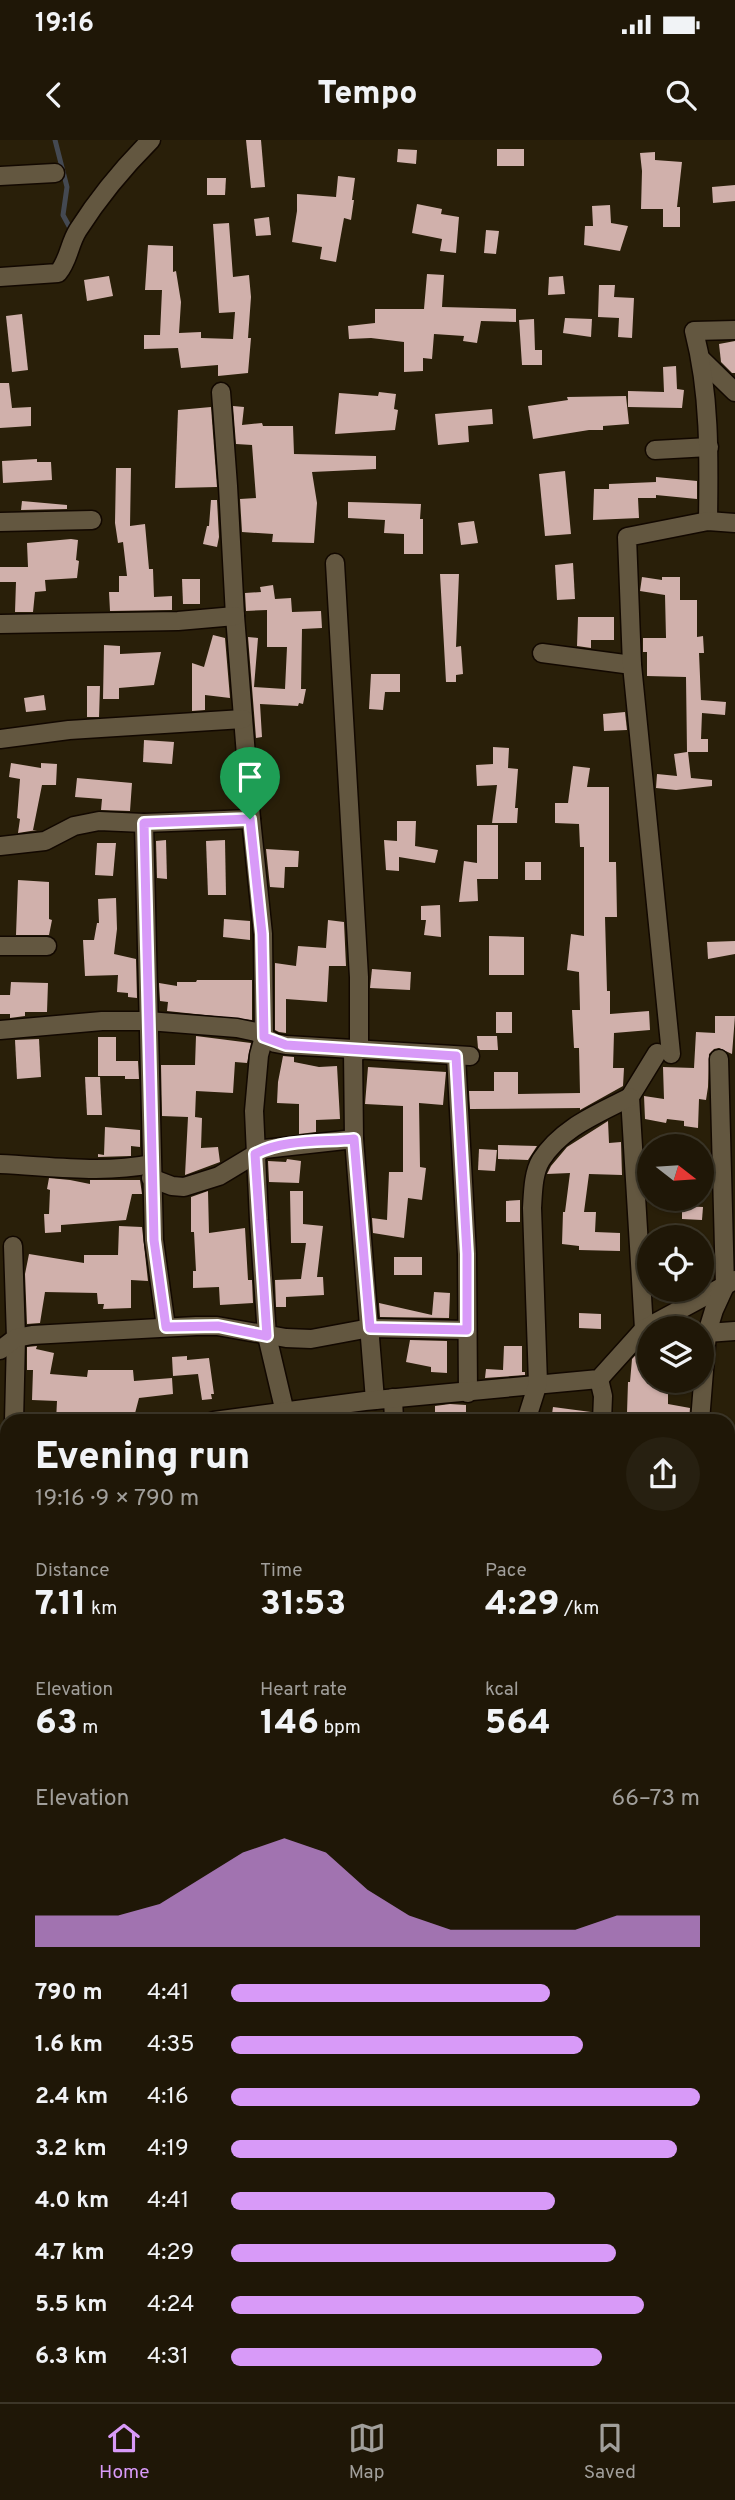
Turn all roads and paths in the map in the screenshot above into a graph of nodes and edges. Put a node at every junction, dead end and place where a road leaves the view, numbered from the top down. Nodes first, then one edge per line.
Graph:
1 (150, 140) edge
2 (55, 173) dead end
3 (0, 176) edge
4 (0, 277) edge
5 (735, 330) edge
6 (701, 359) junction
7 (221, 392) dead end
8 (735, 392) edge
9 (709, 447) junction
10 (655, 450) dead end
11 (92, 520) dead end
12 (708, 521) junction
13 (0, 522) edge
14 (735, 523) edge
15 (335, 563) dead end
16 (235, 617) junction
17 (0, 624) edge
18 (542, 653) dead end
19 (632, 665) junction
20 (243, 719) junction
21 (0, 739) edge
22 (250, 819) junction
23 (144, 823) junction
24 (0, 846) edge
25 (0, 946) edge
26 (47, 946) dead end
27 (148, 1021) junction
28 (0, 1030) edge
29 (264, 1037) junction
30 (356, 1050) junction
31 (719, 1059) dead end
32 (630, 1097) junction
33 (354, 1139) junction
34 (255, 1154) junction
35 (0, 1164) edge
36 (151, 1171) junction
37 (13, 1246) dead end
38 (730, 1283) edge
39 (7, 1284) edge
40 (643, 1316) edge
41 (668, 1316) edge
42 (712, 1316) edge
43 (166, 1327) junction
44 (370, 1328) junction
45 (467, 1330) junction
46 (735, 1331) edge
47 (714, 1332) edge
48 (267, 1336) junction
49 (637, 1337) edge
50 (16, 1338) junction
51 (0, 1350) edge
52 (599, 1379) junction
53 (538, 1383) junction
54 (468, 1392) junction
55 (702, 1393) edge
56 (384, 1399) junction
57 (14, 1414) edge
58 (286, 1414) edge
59 (298, 1414) edge
60 (391, 1414) edge
61 (528, 1414) edge
62 (602, 1414) edge
63 (701, 1414) edge

1 - 4 street
2 - 3 street
5 - 6 street
6 - 8 street
6 - 9 street
7 - 16 street
9 - 10 street
9 - 12 street
11 - 13 street
12 - 14 street
12 - 19 street
15 - 30 street
16 - 17 street
16 - 20 street
18 - 19 street
19 - 32 street
20 - 21 street
20 - 22 street
22 - 23 street
22 - 29 street
23 - 24 street
23 - 27 street
25 - 26 street
27 - 28 street
27 - 29 street
27 - 36 street
29 - 30 street
29 - 34 street
30 - 33 street
30 - 45 street
31 - 38 street
32 - 40 street
32 - 53 street
33 - 34 street
33 - 44 street
34 - 36 street
34 - 48 street
35 - 36 street
36 - 43 street
37 - 39 street
38 - 41 street
38 - 42 street
39 - 50 street
43 - 48 street
43 - 50 street
44 - 45 street
44 - 48 street
44 - 56 street
45 - 54 street
46 - 47 street
48 - 58 street
49 - 52 street
50 - 51 street
50 - 57 street
52 - 53 street
52 - 62 street
53 - 54 street
53 - 61 street
54 - 56 street
55 - 63 street
56 - 59 street
56 - 60 street

